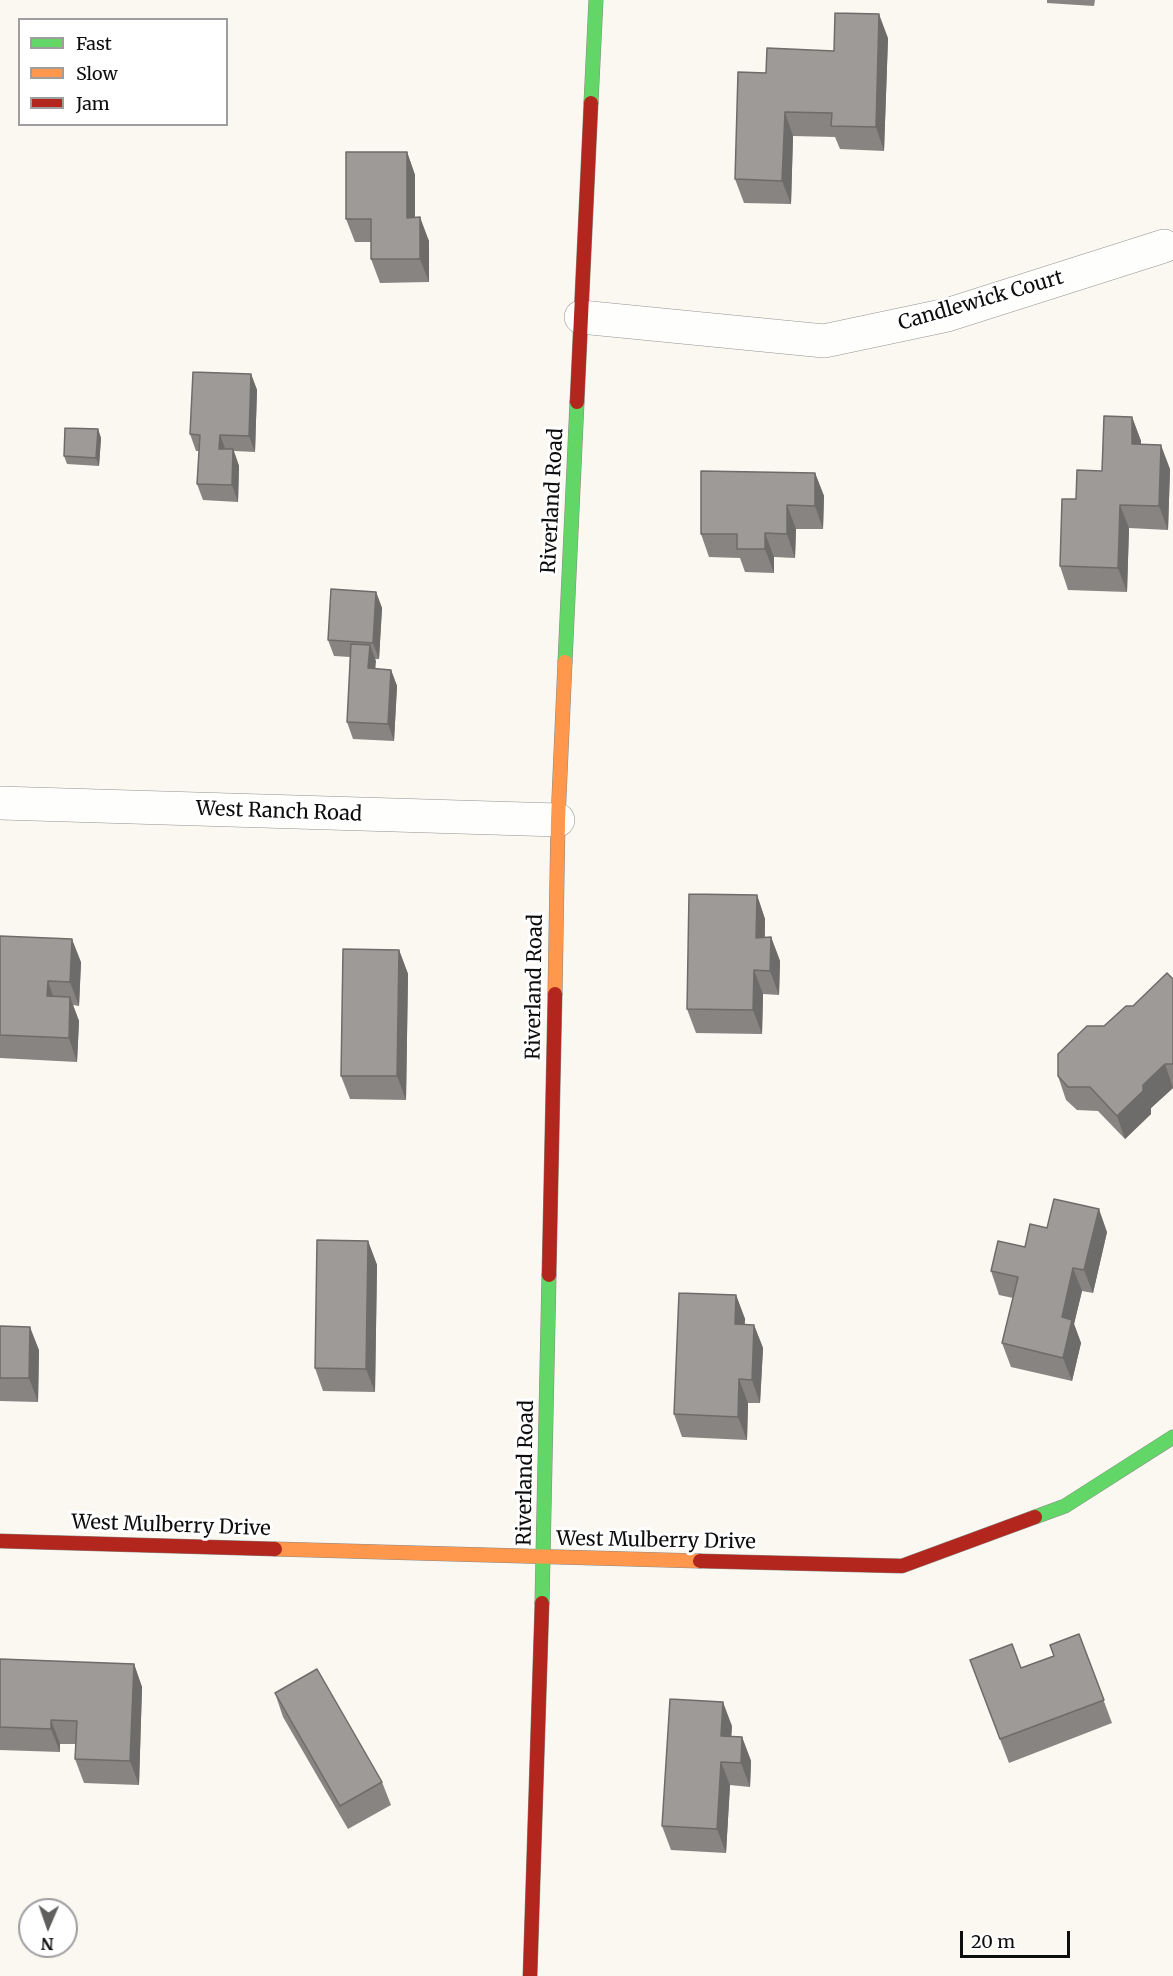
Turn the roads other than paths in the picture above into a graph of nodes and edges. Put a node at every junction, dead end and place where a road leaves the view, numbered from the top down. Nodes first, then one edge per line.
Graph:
1 (596, 0) edge
2 (1164, 246) dead end
3 (581, 317) junction
4 (0, 803) edge
5 (558, 820) junction
6 (1173, 1437) edge
7 (0, 1541) edge
8 (544, 1557) junction
9 (530, 1976) edge

1 - 3 street, Riverland Road
2 - 3 street, Candlewick Court
3 - 5 street, Riverland Road
4 - 5 street, West Ranch Road
5 - 8 street, Riverland Road
6 - 8 street, West Mulberry Drive
7 - 8 street, West Mulberry Drive
8 - 9 street, Riverland Road

